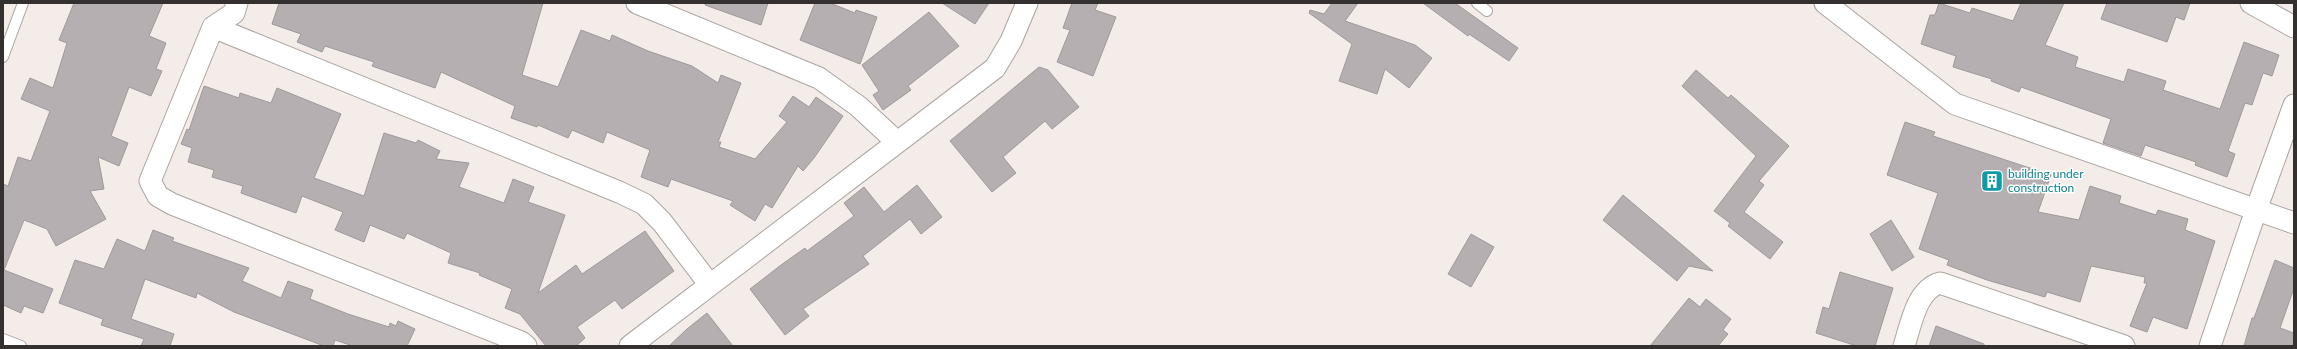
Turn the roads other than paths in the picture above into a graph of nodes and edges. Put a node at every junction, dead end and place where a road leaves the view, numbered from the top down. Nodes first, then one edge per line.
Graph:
1 (23, 3) edge
2 (237, 3) edge
3 (637, 3) edge
4 (1027, 3) edge
5 (1477, 3) edge
6 (1825, 3) edge
7 (2251, 3) edge
8 (1487, 11) dead end
9 (213, 27) junction
10 (2294, 27) edge
11 (3, 57) edge
12 (2294, 105) edge
13 (896, 142) junction
14 (2256, 210) junction
15 (2294, 223) edge
16 (710, 285) junction
17 (3, 339) edge
18 (21, 346) edge
19 (526, 346) edge
20 (630, 346) edge
21 (1904, 346) edge
22 (2124, 346) edge
23 (2210, 346) edge

1 - 11 lane
2 - 9 street
3 - 13 street
4 - 13 street
5 - 8 lane
6 - 14 street
7 - 10 street
9 - 16 street
9 - 19 street
12 - 14 street
13 - 16 street
14 - 15 street
14 - 23 street
16 - 20 street
17 - 18 lane
21 - 22 street

